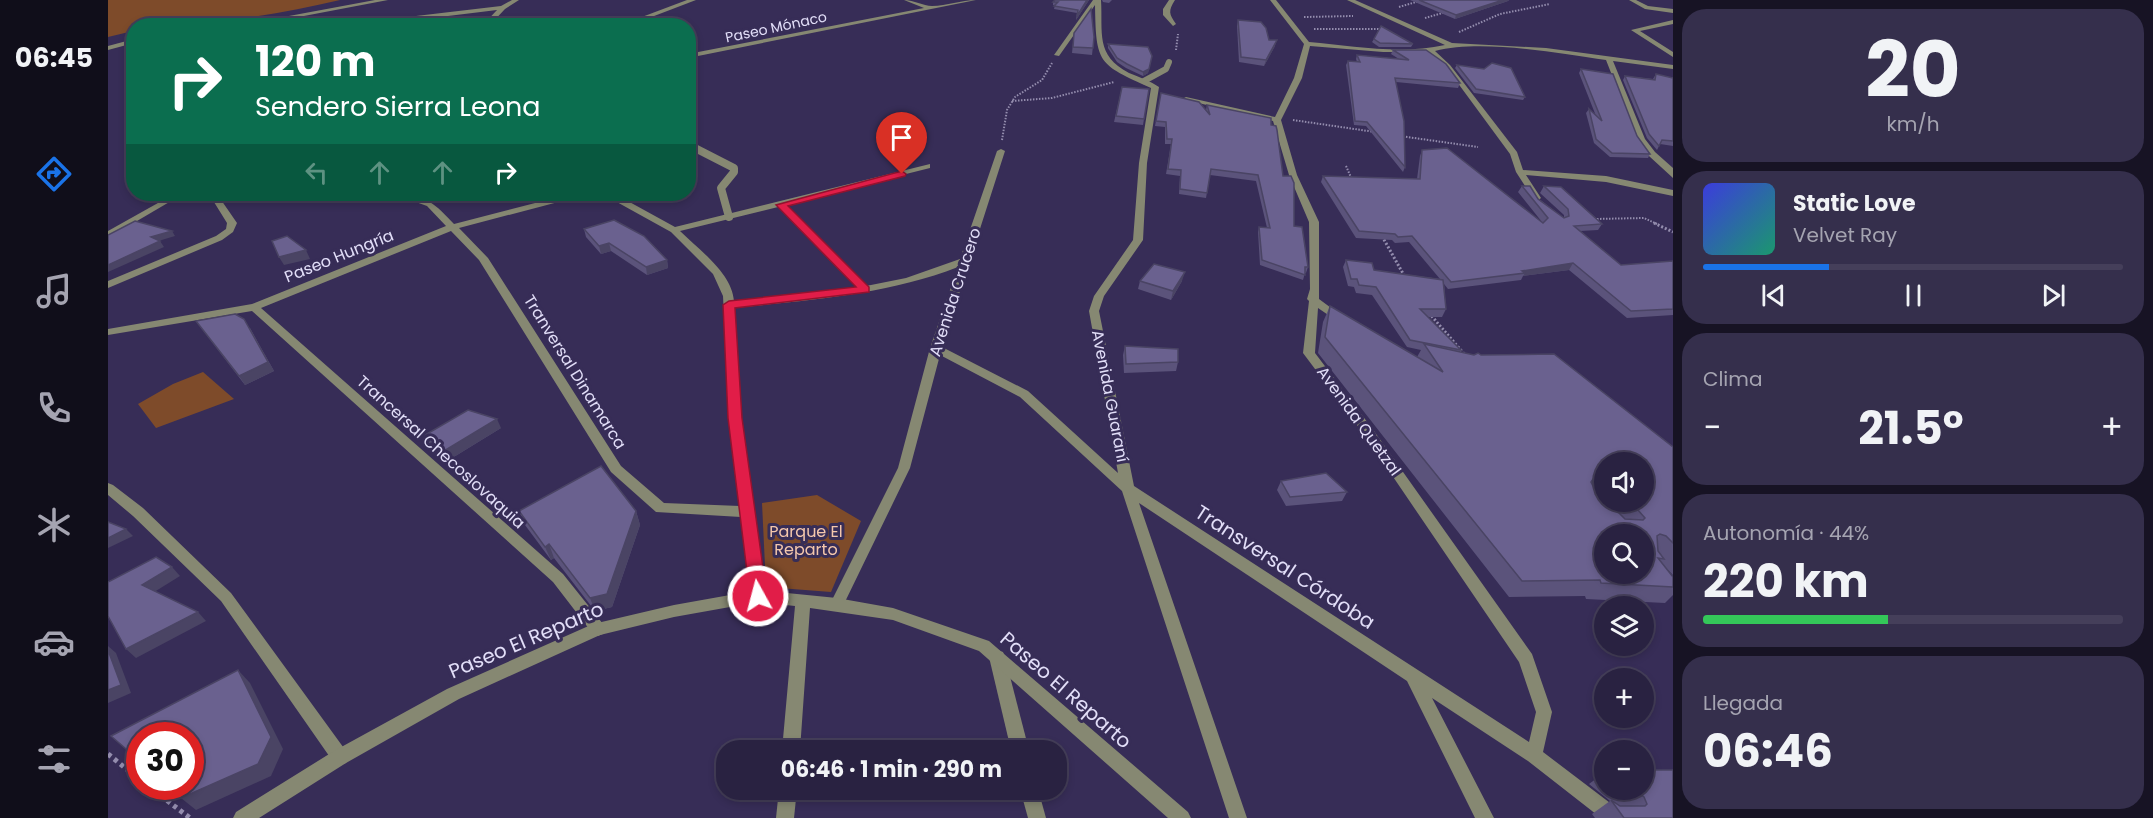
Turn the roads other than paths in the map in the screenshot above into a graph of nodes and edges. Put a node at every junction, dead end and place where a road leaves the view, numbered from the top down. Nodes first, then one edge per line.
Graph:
1 (385, 0) edge
2 (516, 0) edge
3 (693, 0) edge
4 (907, 0) edge
5 (974, 0) edge
6 (1097, 0) edge
7 (1172, 0) edge
8 (1273, 0) edge
9 (1350, 0) edge
10 (1632, 0) edge
11 (503, 8) junction
12 (928, 8) junction
13 (1673, 11) edge
14 (283, 18) edge
15 (416, 18) edge
16 (492, 18) edge
17 (643, 18) edge
18 (1673, 22) edge
19 (1173, 24) dead end
20 (126, 43) edge
21 (1307, 44) junction
22 (1451, 45) junction
23 (108, 48) edge
24 (1430, 50) junction
25 (696, 55) edge
26 (1057, 55) road end
27 (1673, 55) edge
28 (1608, 57) junction
29 (1169, 62) dead end
30 (1673, 67) edge
31 (1144, 81) junction
32 (1179, 98) edge
33 (1277, 119) junction
34 (696, 150) edge
35 (1001, 151) road end
36 (927, 166) dead end
37 (1520, 172) junction
38 (1673, 176) edge
39 (1673, 193) edge
40 (167, 201) edge
41 (218, 201) edge
42 (422, 201) edge
43 (551, 201) edge
44 (622, 201) edge
45 (781, 205) junction
46 (1546, 207) edge
47 (729, 217) junction
48 (452, 227) junction
49 (674, 230) junction
50 (108, 235) edge
51 (965, 261) junction
52 (108, 285) edge
53 (864, 289) junction
54 (1312, 299) junction
55 (729, 305) junction
56 (254, 307) junction
57 (1350, 325) edge
58 (108, 332) edge
59 (936, 348) junction
60 (108, 488) edge
61 (1128, 489) junction
62 (748, 512) junction
63 (758, 596) junction
64 (804, 600) junction
65 (837, 604) junction
66 (598, 628) junction
67 (997, 657) junction
68 (1414, 676) junction
69 (792, 740) edge
70 (1018, 740) edge
71 (1534, 755) junction
72 (340, 757) junction
73 (787, 800) edge
74 (1032, 800) edge
75 (242, 818) edge
76 (785, 818) edge
77 (1036, 818) edge
78 (1182, 818) edge
79 (1238, 818) edge
80 (1485, 818) edge
81 (1616, 818) edge

1 - 14 street
2 - 11 street
3 - 17 street
4 - 12 street
5 - 12 street, Paseo Mónaco
6 - 26 street
6 - 31 street, Avenida Guaraní
7 - 19 street
8 - 21 street
9 - 22 street
10 - 13 street
11 - 15 street
11 - 16 street
12 - 25 street, Paseo Mónaco
18 - 27 street
20 - 23 street
21 - 24 street
21 - 33 street
22 - 24 street
22 - 28 street
24 - 37 street
28 - 30 street
28 - 38 street
29 - 31 lane
31 - 61 street, Avenida Guaraní
32 - 33 street
33 - 54 street, Avenida Quetzal
34 - 47 lane
35 - 51 street, Avenida Crucero
36 - 45 street
37 - 39 street
37 - 46 street
40 - 50 street
41 - 52 street
42 - 48 street, Tranversal Dinamarca
43 - 48 street, Paseo Hungría
44 - 49 street
45 - 47 street
45 - 53 street
47 - 49 street
48 - 56 street, Paseo Hungría
48 - 62 street, Tranversal Dinamarca
49 - 55 street
51 - 53 street
51 - 59 street, Avenida Crucero
53 - 55 street
54 - 57 street
54 - 71 street, Avenida Quetzal
55 - 62 street
56 - 58 street, Paseo Hungría
56 - 66 street, Trancersal Checoslovaquia
59 - 61 street, Transversal Córdoba
59 - 65 street, Avenida Crucero
60 - 72 street
61 - 68 street, Transversal Córdoba
61 - 79 street, Avenida Guaraní
62 - 63 street
63 - 64 street, Paseo El Reparto
63 - 66 street, Paseo El Reparto
64 - 65 street, Paseo El Reparto
64 - 69 street
65 - 67 street, Paseo El Reparto
66 - 72 street, Paseo El Reparto
67 - 70 street
67 - 78 street, Paseo El Reparto
68 - 71 street, Transversal Córdoba
68 - 80 street
71 - 81 street, Transversal Córdoba
72 - 75 street, Paseo El Reparto
73 - 76 street
74 - 77 street

